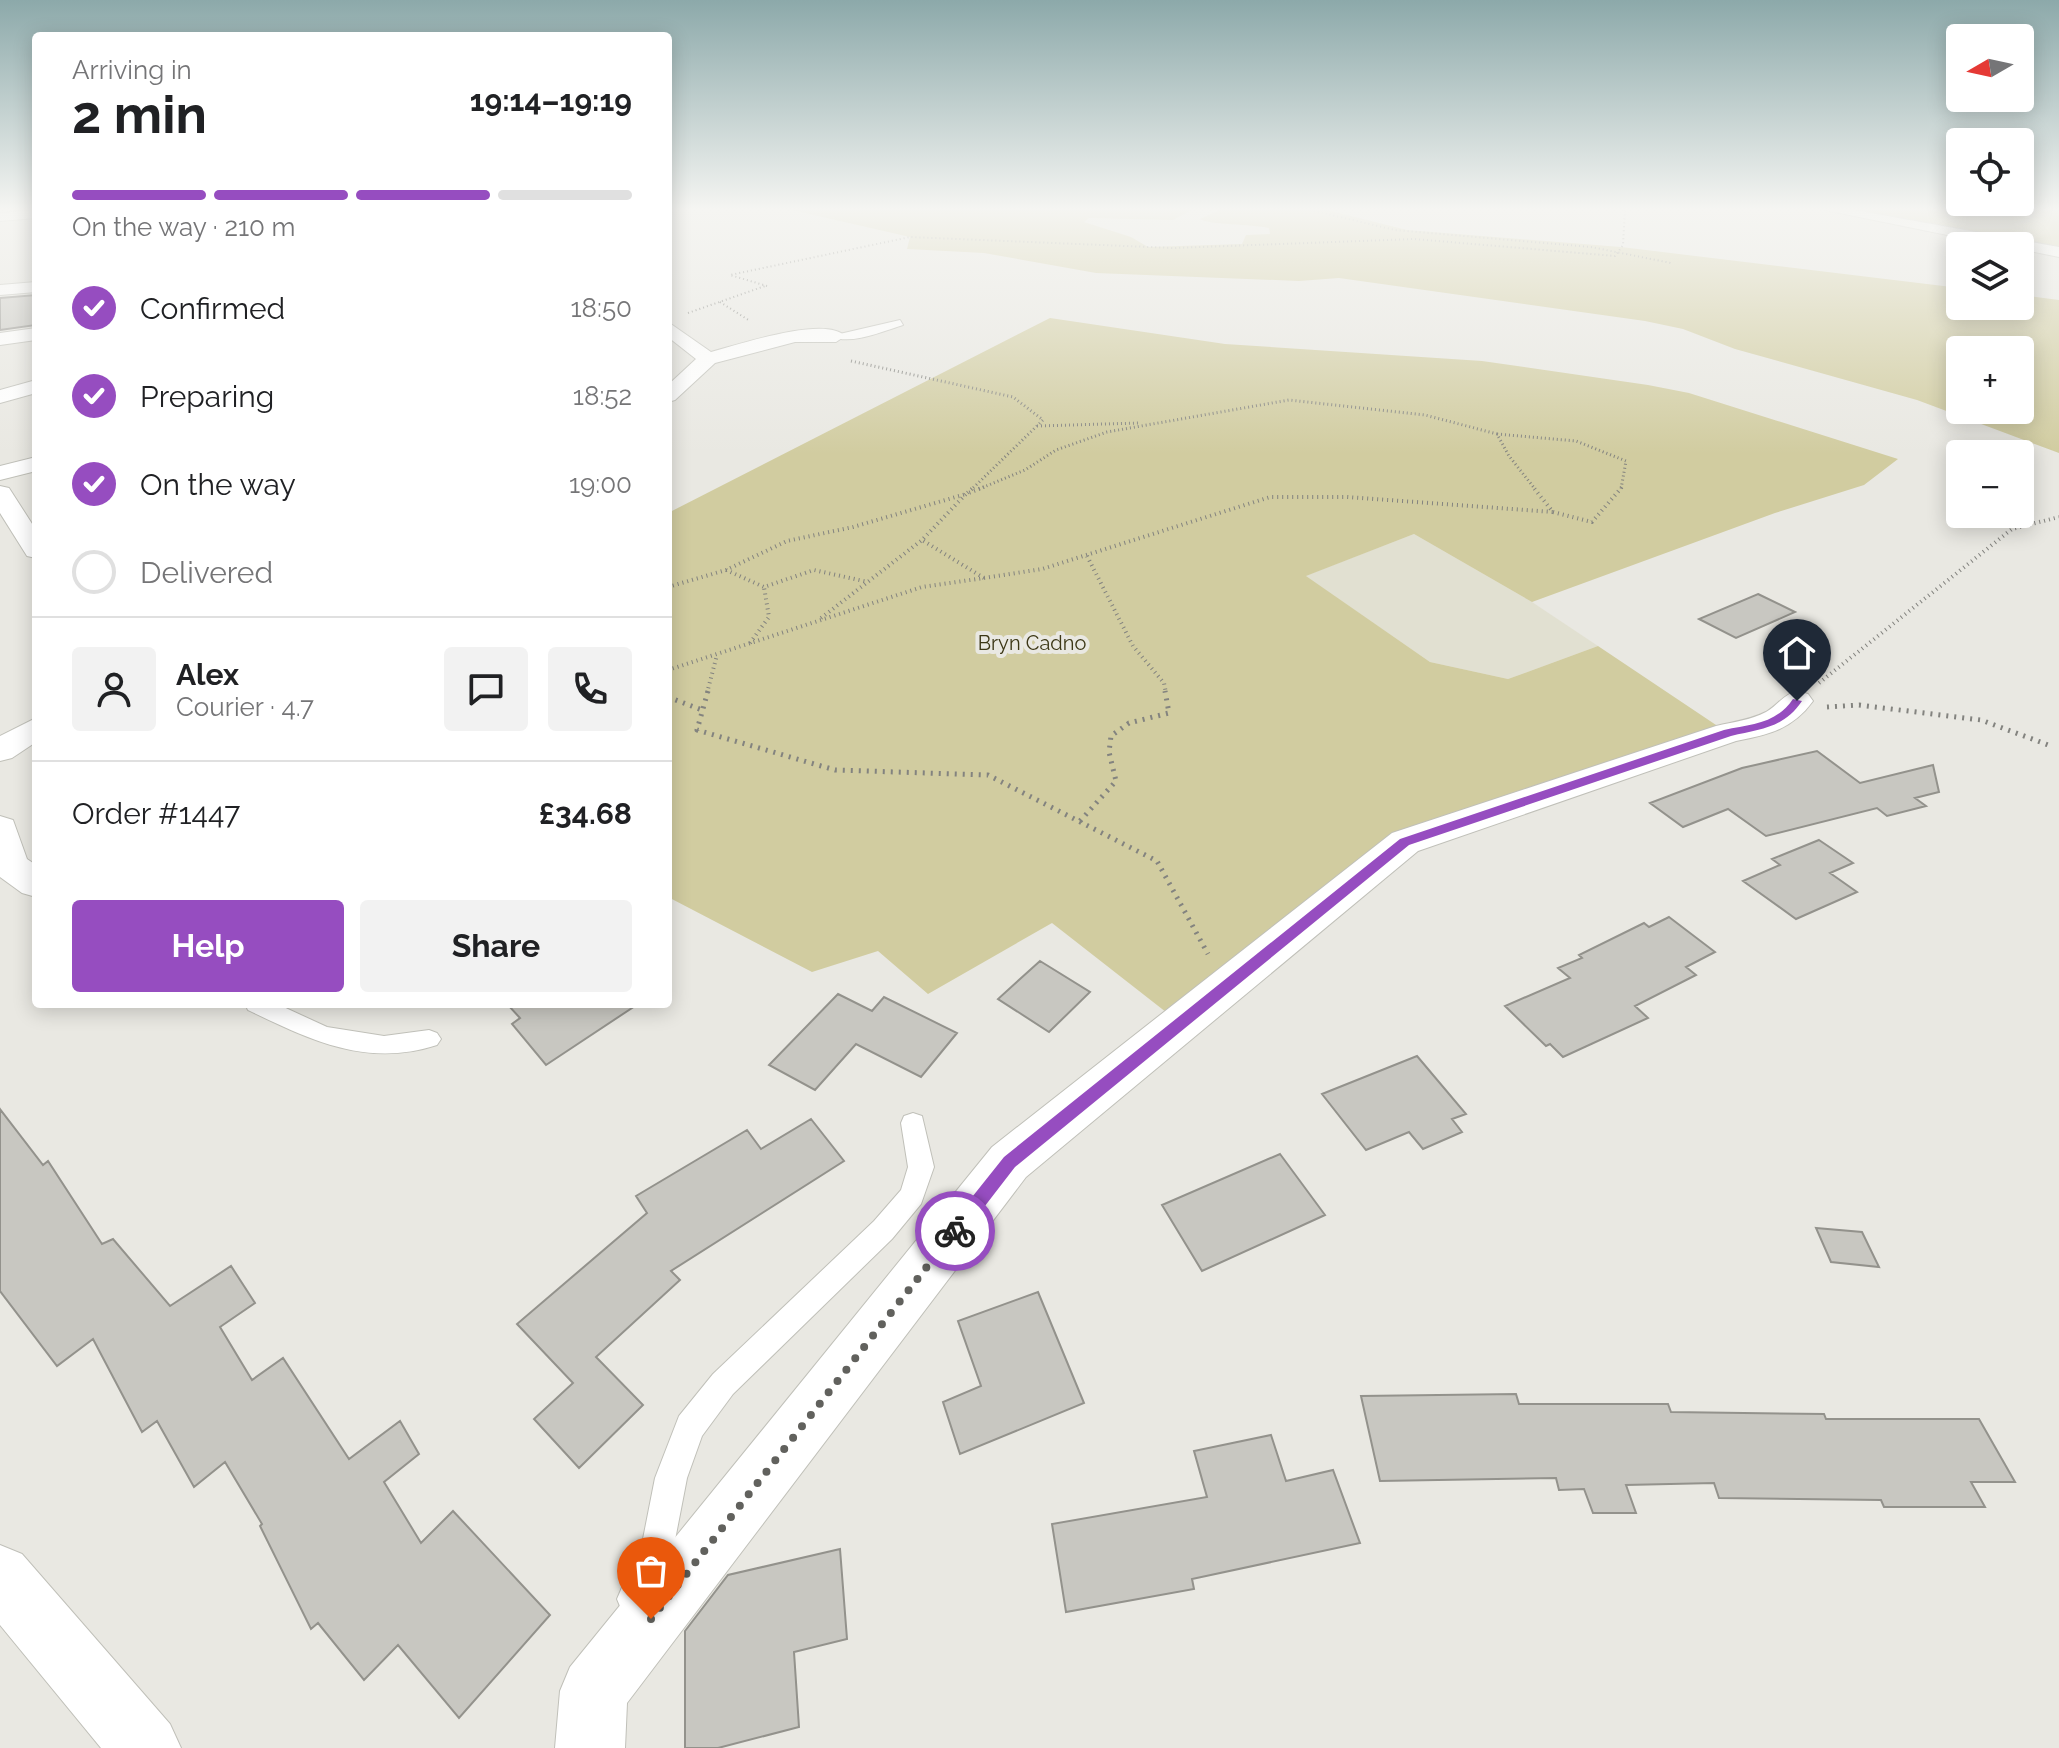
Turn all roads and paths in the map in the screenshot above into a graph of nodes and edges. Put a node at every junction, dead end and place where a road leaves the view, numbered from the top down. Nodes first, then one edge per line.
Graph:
1 (753, 292) edge
2 (674, 322) edge
3 (900, 323) dead end
4 (32, 335) edge
5 (836, 336) joint
6 (0, 339) edge
7 (708, 359) junction
8 (928, 380) dead end
9 (32, 387) edge
10 (672, 392) edge
11 (0, 397) edge
12 (1158, 423) junction
13 (1036, 426) junction
14 (1497, 434) junction
15 (32, 465) edge
16 (0, 473) edge
17 (0, 493) edge
18 (966, 494) junction
19 (1553, 512) junction
20 (2059, 517) edge
21 (922, 540) junction
22 (32, 544) edge
23 (1087, 556) junction
24 (726, 570) junction
25 (984, 578) junction
26 (868, 582) junction
27 (672, 586) edge
28 (764, 587) junction
29 (816, 622) junction
30 (750, 644) junction
31 (717, 655) junction
32 (672, 669) edge
33 (672, 699) edge
34 (1794, 706) junction
35 (702, 710) junction
36 (32, 731) edge
37 (2051, 746) dead end
38 (0, 751) edge
39 (1079, 821) junction
40 (0, 828) edge
41 (32, 881) edge
42 (1226, 986) junction
43 (264, 1008) edge
44 (429, 1039) dead end
45 (913, 1123) dead end
46 (0, 1576) edge
47 (594, 1691) junction
48 (146, 1748) edge
49 (590, 1748) edge

1 - 2 path
2 - 7 street
3 - 5 lane
4 - 6 street
5 - 7 street
7 - 10 street
8 - 13 path
9 - 11 street
12 - 13 path
12 - 14 path
12 - 18 path
13 - 18 path
14 - 19 path
14 - 19 path
15 - 16 street
17 - 22 street
18 - 21 path
18 - 24 path
19 - 23 path
20 - 34 path
21 - 25 path
21 - 26 path
23 - 25 path
23 - 39 path
24 - 27 path
24 - 28 path
25 - 29 path
26 - 28 path
26 - 29 path
28 - 30 path
29 - 30 path
30 - 31 path
31 - 32 path
31 - 35 path
33 - 35 path
34 - 37 path
34 - 42 street
35 - 39 path
36 - 38 street
39 - 42 path
40 - 41 street
42 - 47 street
43 - 44 lane
45 - 47 lane
46 - 48 street
47 - 49 street

